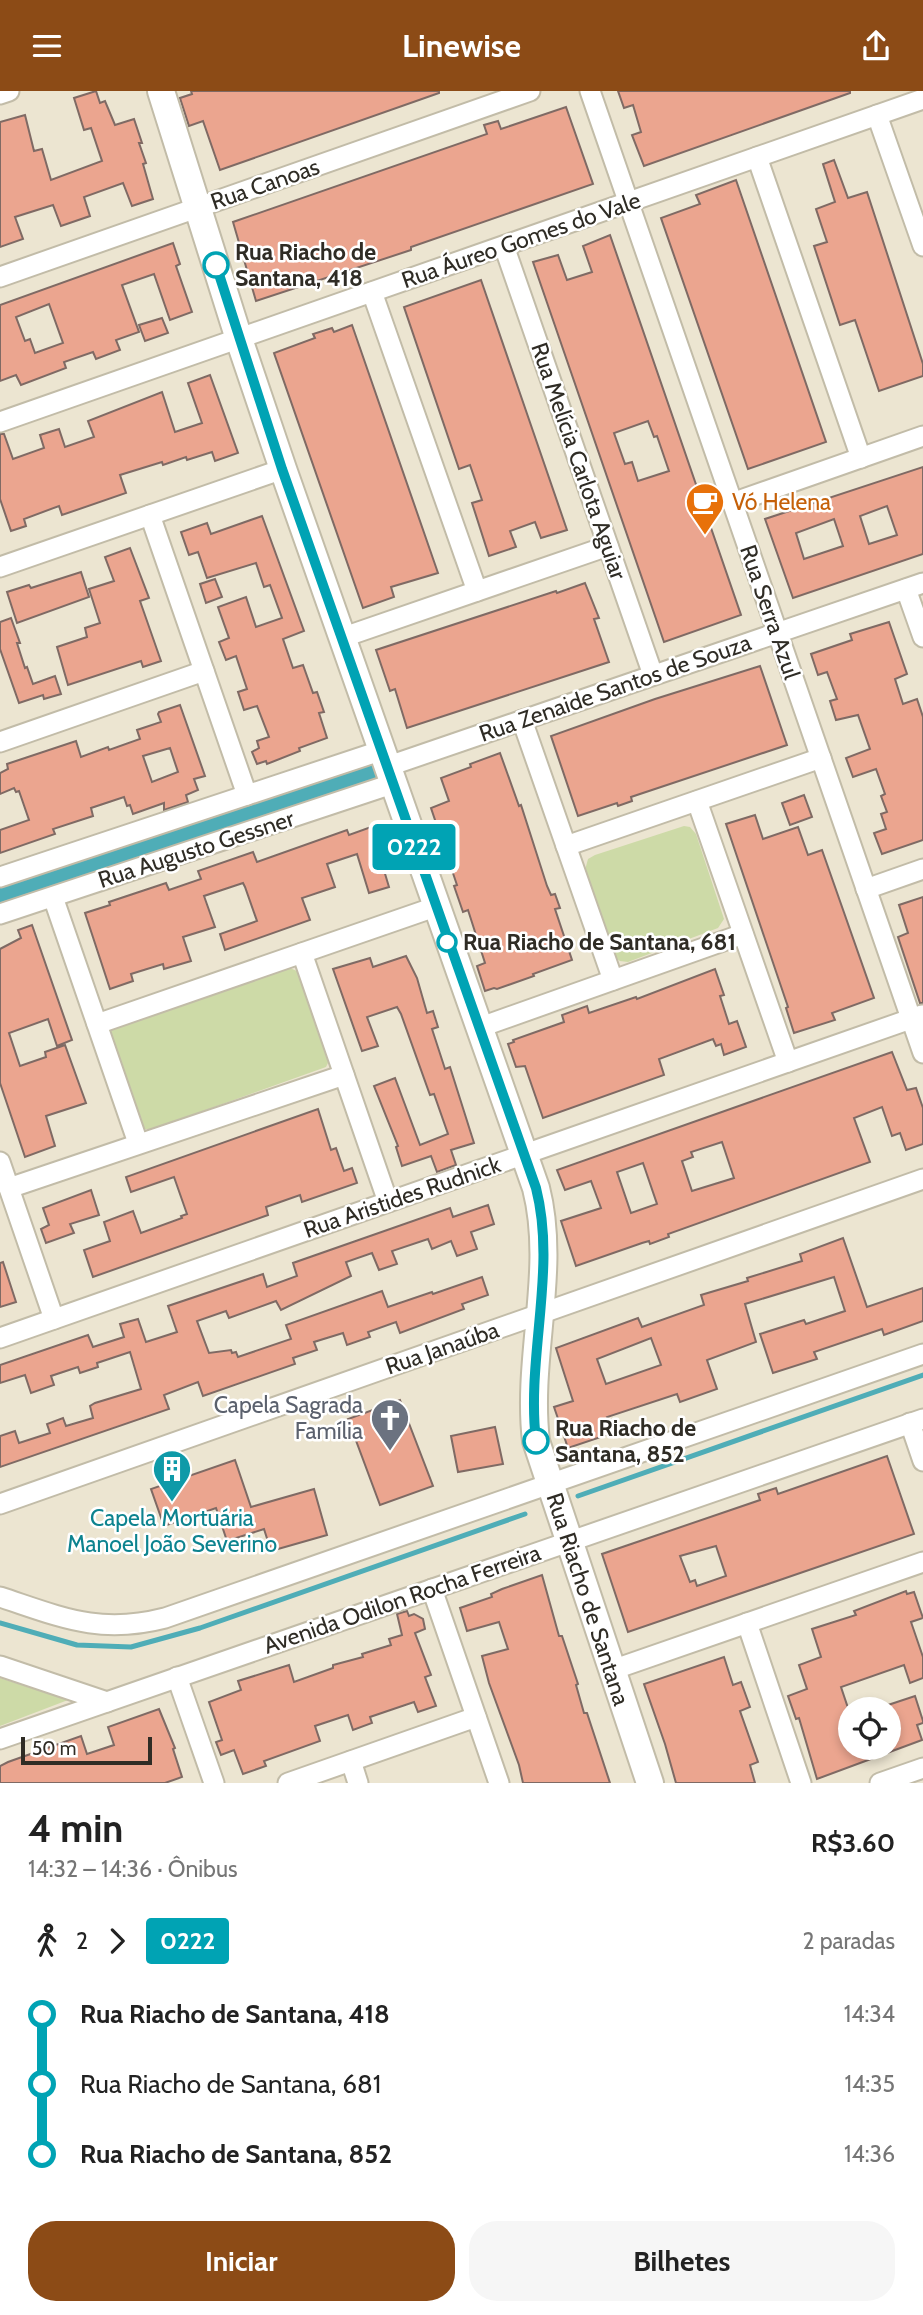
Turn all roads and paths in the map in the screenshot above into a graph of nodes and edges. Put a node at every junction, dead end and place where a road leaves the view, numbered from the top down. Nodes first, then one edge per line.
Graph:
1 (9, 91) edge
2 (161, 91) edge
3 (530, 91) edge
4 (590, 91) edge
5 (0, 94) edge
6 (923, 99) edge
7 (877, 115) junction
8 (757, 157) junction
9 (629, 202) junction
10 (198, 207) junction
11 (504, 246) junction
12 (923, 246) edge
13 (0, 277) edge
14 (372, 292) junction
15 (239, 339) junction
16 (0, 422) edge
17 (923, 436) edge
18 (861, 458) junction
19 (282, 469) junction
20 (732, 503) junction
21 (150, 515) junction
22 (608, 546) junction
23 (0, 567) edge
24 (915, 586) edge
25 (477, 591) junction
26 (778, 633) junction
27 (923, 637) edge
28 (341, 638) junction
29 (204, 671) junction
30 (653, 675) junction
31 (522, 720) junction
32 (0, 743) edge
33 (821, 758) junction
34 (386, 767) junction
35 (247, 795) junction
36 (697, 801) junction
37 (566, 846) junction
38 (923, 869) edge
39 (0, 877) edge
40 (866, 889) junction
41 (53, 897) junction
42 (435, 907) junction
43 (0, 914) edge
44 (743, 934) junction
45 (302, 953) junction
46 (613, 980) junction
47 (917, 1017) edge
48 (97, 1024) junction
49 (478, 1028) junction
50 (923, 1053) edge
51 (788, 1062) junction
52 (344, 1075) junction
53 (138, 1143) junction
54 (523, 1155) junction
55 (0, 1162) edge
56 (923, 1179) edge
57 (9, 1188) junction
58 (388, 1202) junction
59 (539, 1314) junction
60 (54, 1319) junction
61 (0, 1338) edge
62 (923, 1354) edge
63 (916, 1421) edge
64 (923, 1461) edge
65 (550, 1484) junction
66 (0, 1504) edge
67 (569, 1542) junction
68 (923, 1562) edge
69 (432, 1589) junction
70 (0, 1597) edge
71 (747, 1623) junction
72 (0, 1666) edge
73 (612, 1670) junction
74 (177, 1677) junction
75 (107, 1702) junction
76 (476, 1717) junction
77 (0, 1739) edge
78 (351, 1761) junction
79 (923, 1768) edge
80 (214, 1783) edge
81 (288, 1783) edge
82 (358, 1783) edge
83 (499, 1783) edge
84 (650, 1783) edge
85 (801, 1783) edge
86 (880, 1783) edge

1 - 5 street
2 - 10 street, Rua Riacho de Santana
3 - 10 street, Rua Canoas
4 - 9 street, Rua Serra Azul
6 - 7 street, Rua Áureo Gomes do Vale
7 - 8 street, Rua Áureo Gomes do Vale
7 - 12 street
8 - 9 street, Rua Áureo Gomes do Vale
8 - 18 street
9 - 11 street, Rua Áureo Gomes do Vale
9 - 20 street, Rua Serra Azul
10 - 13 street, Rua Canoas
10 - 15 street, Rua Riacho de Santana
11 - 14 street, Rua Áureo Gomes do Vale
11 - 22 street, Rua Melícia Carlota Aguiar
14 - 15 street, Rua Áureo Gomes do Vale
14 - 25 street
15 - 16 street, Rua Áureo Gomes do Vale
15 - 19 street, Rua Riacho de Santana
17 - 18 street
18 - 20 street
19 - 21 street
19 - 28 street, Rua Riacho de Santana
20 - 26 street, Rua Serra Azul
21 - 23 street
21 - 29 street
22 - 25 street
22 - 30 street, Rua Melícia Carlota Aguiar
24 - 26 street, Rua Zenaide Santos de Souza
24 - 27 street
25 - 28 street
26 - 30 street, Rua Zenaide Santos de Souza
26 - 33 street, Rua Serra Azul
28 - 34 street, Rua Riacho de Santana
29 - 32 street
29 - 35 street
30 - 31 street, Rua Zenaide Santos de Souza
31 - 34 street, Rua Zenaide Santos de Souza
31 - 37 street
33 - 36 street
33 - 40 street, Rua Serra Azul
34 - 35 street, Rua Augusto Gessner
34 - 41 street, Rua Augusto Gessner
34 - 42 street, Rua Riacho de Santana
35 - 39 street, Rua Augusto Gessner
36 - 37 street
36 - 44 street
37 - 46 street
38 - 40 street
40 - 47 street, Rua Serra Azul
41 - 43 street, Rua Augusto Gessner
41 - 48 street
42 - 45 street
42 - 49 street, Rua Riacho de Santana
44 - 46 street
44 - 51 street
45 - 48 street
45 - 52 street
46 - 49 street
47 - 50 street, Rua Serra Azul
47 - 51 street, Rua Aristides Rudnick
48 - 53 street
49 - 54 street, Rua Riacho de Santana
51 - 54 street, Rua Aristides Rudnick
52 - 53 street
52 - 58 street
53 - 57 street
54 - 58 street, Rua Aristides Rudnick
54 - 59 street, Rua Riacho de Santana
55 - 57 street
56 - 59 street, Rua Janaúba
57 - 60 street
58 - 60 street, Rua Aristides Rudnick
59 - 65 street, Rua Riacho de Santana
59 - 66 street, Rua Janaúba
60 - 61 street, Rua Aristides Rudnick
62 - 65 street
63 - 64 street
63 - 67 street, Avenida Odilon Rocha Ferreira
65 - 67 street, Rua Riacho de Santana
65 - 70 street
67 - 69 street, Avenida Odilon Rocha Ferreira
67 - 73 street, Rua Riacho de Santana
68 - 71 street
69 - 74 street, Avenida Odilon Rocha Ferreira
69 - 76 street
71 - 73 street
71 - 85 street
72 - 75 street
73 - 84 street, Rua Riacho de Santana
74 - 75 street, Avenida Odilon Rocha Ferreira
74 - 80 street
75 - 77 street, Avenida Odilon Rocha Ferreira
76 - 78 street
76 - 83 street
78 - 81 street
78 - 82 street
79 - 86 street

